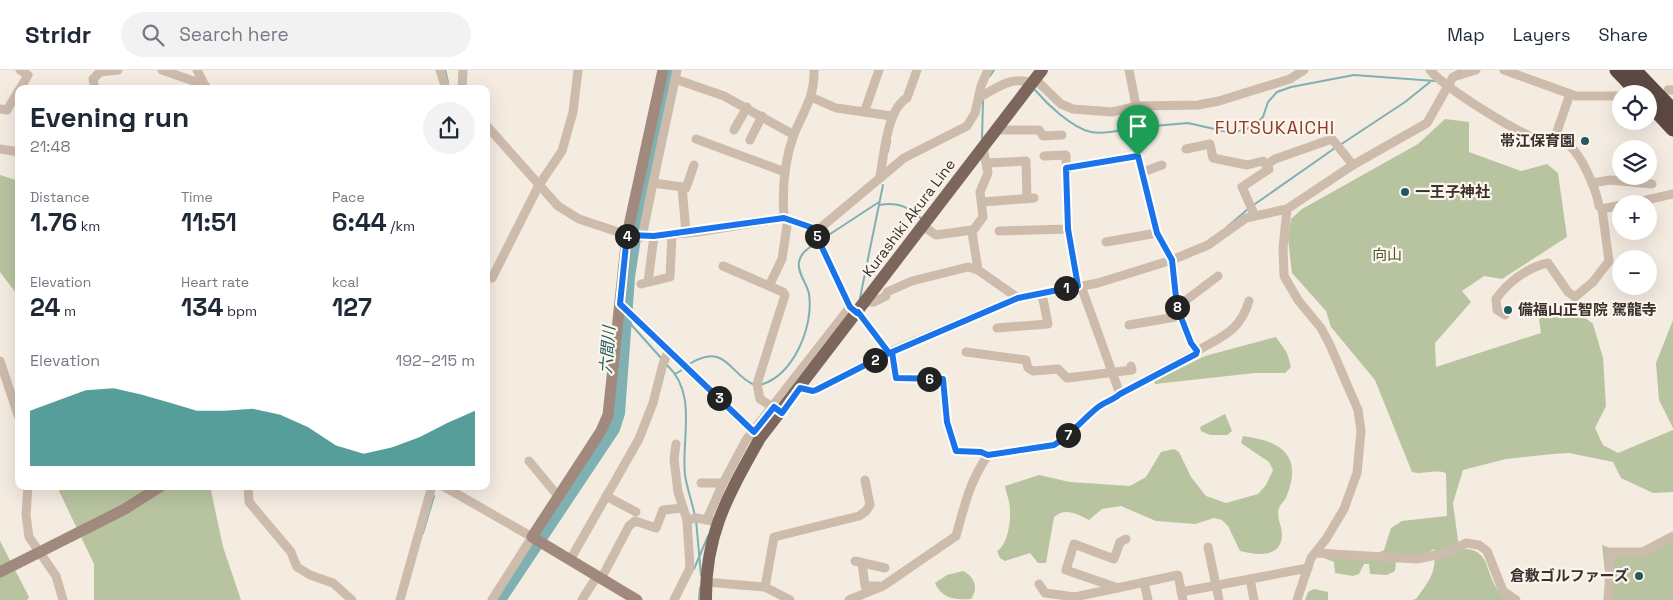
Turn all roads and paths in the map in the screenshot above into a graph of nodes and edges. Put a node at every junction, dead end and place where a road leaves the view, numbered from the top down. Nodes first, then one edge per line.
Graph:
1 (20, 70) edge
2 (118, 70) edge
3 (162, 70) edge
4 (197, 70) edge
5 (440, 70) edge
6 (463, 70) edge
7 (578, 70) edge
8 (663, 70) edge
9 (814, 70) edge
10 (879, 70) edge
11 (917, 70) edge
12 (988, 70) edge
13 (1129, 70) edge
14 (1304, 70) edge
15 (1430, 70) edge
16 (1476, 70) edge
17 (1504, 70) edge
18 (1617, 70) edge
19 (1634, 70) edge
20 (676, 74) edge
21 (1036, 77) edge
22 (22, 85) edge
23 (95, 85) edge
24 (201, 85) edge
25 (205, 85) edge
26 (445, 85) edge
27 (462, 85) edge
28 (1631, 85) edge
29 (1447, 86) junction
30 (1570, 94) junction
31 (15, 96) edge
32 (1612, 96) edge
33 (811, 97) junction
34 (980, 97) junction
35 (1138, 106) junction
36 (747, 108) junction
37 (0, 109) edge
38 (865, 110) junction
39 (1673, 111) edge
40 (1657, 112) edge
41 (762, 116) junction
42 (892, 116) junction
43 (1673, 129) edge
44 (490, 130) edge
45 (734, 130) dead end
46 (997, 130) junction
47 (794, 135) junction
48 (1062, 136) dead end
49 (696, 139) dead end
50 (750, 140) dead end
51 (1554, 140) junction
52 (983, 148) junction
53 (1186, 149) dead end
54 (0, 150) edge
55 (15, 152) edge
56 (1044, 156) dead end
57 (1138, 156) junction
58 (987, 163) junction
59 (694, 165) dead end
60 (1162, 165) dead end
61 (1266, 165) junction
62 (1353, 165) junction
63 (1066, 168) junction
64 (785, 172) junction
65 (1143, 172) junction
66 (880, 176) junction
67 (1612, 180) edge
68 (653, 183) junction
69 (1592, 183) junction
70 (539, 185) junction
71 (682, 187) junction
72 (1673, 194) edge
73 (1657, 198) edge
74 (982, 202) junction
75 (1612, 207) edge
76 (1602, 209) junction
77 (1286, 210) junction
78 (1255, 216) junction
79 (786, 219) junction
80 (923, 226) junction
81 (1068, 229) junction
82 (819, 230) junction
83 (972, 230) junction
84 (999, 230) dead end
85 (686, 233) junction
86 (1157, 233) junction
87 (672, 234) junction
88 (634, 236) junction
89 (654, 236) junction
90 (1106, 242) dead end
91 (1172, 260) junction
92 (724, 266) dead end
93 (978, 270) junction
94 (1218, 276) dead end
95 (490, 277) edge
96 (770, 286) junction
97 (1079, 286) junction
98 (1039, 294) junction
99 (1018, 298) junction
100 (1249, 301) dead end
101 (621, 305) junction
102 (856, 309) junction
103 (1179, 311) junction
104 (1505, 315) dead end
105 (1129, 325) dead end
106 (997, 328) dead end
107 (1197, 351) junction
108 (891, 352) junction
109 (966, 352) dead end
110 (666, 357) junction
111 (0, 361) edge
112 (1131, 366) dead end
113 (1112, 372) junction
114 (800, 388) junction
115 (1120, 394) junction
116 (15, 406) edge
117 (777, 410) junction
118 (757, 435) junction
119 (676, 444) dead end
120 (988, 455) junction
121 (529, 461) dead end
122 (865, 480) dead end
123 (701, 483) dead end
124 (723, 483) junction
125 (28, 490) edge
126 (155, 490) edge
127 (248, 490) edge
128 (431, 490) edge
129 (450, 490) edge
130 (558, 496) junction
131 (606, 496) junction
132 (683, 508) junction
133 (636, 512) dead end
134 (699, 520) junction
135 (1673, 536) edge
136 (1126, 539) dead end
137 (536, 540) junction
138 (1208, 547) dead end
139 (39, 551) junction
140 (1316, 553) junction
141 (570, 560) junction
142 (885, 568) dead end
143 (1308, 568) junction
144 (0, 572) edge
145 (599, 578) junction
146 (1250, 579) junction
147 (706, 582) junction
148 (1144, 582) junction
149 (1039, 584) dead end
150 (883, 586) junction
151 (1216, 586) junction
152 (765, 587) junction
153 (1113, 589) junction
154 (874, 590) junction
155 (1182, 596) edge
156 (1076, 598) edge
157 (63, 600) edge
158 (352, 600) edge
159 (400, 600) edge
160 (492, 600) edge
161 (582, 600) edge
162 (637, 600) edge
163 (674, 600) edge
164 (706, 600) edge
165 (790, 600) edge
166 (849, 600) edge
167 (876, 600) edge
168 (1111, 600) edge
169 (1148, 600) edge
170 (1219, 600) edge
171 (1254, 600) edge
172 (1296, 600) edge
173 (1516, 600) edge
174 (1608, 600) edge

1 - 22 street
2 - 23 street
3 - 24 street
4 - 25 street
5 - 26 street
6 - 27 street
7 - 70 street
8 - 88 main road
9 - 33 street
10 - 38 street
11 - 42 street
12 - 34 street
13 - 35 street
14 - 35 street
15 - 29 street
16 - 29 street
17 - 30 street
18 - 28 highway
19 - 39 highway
20 - 36 street
20 - 68 street
21 - 34 street
21 - 35 street
21 - 46 main road, Kurashiki Akura Line
29 - 51 street
29 - 62 street
30 - 32 street
30 - 51 street
31 - 37 street
33 - 38 street
33 - 47 street
34 - 66 street
35 - 57 street
36 - 41 street
36 - 45 street
38 - 42 street
40 - 43 highway
41 - 47 street
41 - 50 street
42 - 66 street
44 - 70 street
46 - 48 street
46 - 52 main road, Kurashiki Akura Line
47 - 64 street
49 - 64 street
51 - 69 street
52 - 58 street
52 - 80 main road, Kurashiki Akura Line
53 - 61 street
54 - 55 street
56 - 63 street
57 - 63 street
57 - 65 street
58 - 74 street
58 - 74 street
59 - 71 street
60 - 65 street
61 - 62 street
61 - 78 street
62 - 77 street
63 - 81 street
64 - 79 street
65 - 86 street
66 - 82 street
67 - 69 street
68 - 71 street
68 - 88 street
69 - 76 street
70 - 88 street
70 - 95 street
71 - 85 street
72 - 73 street
74 - 83 street
75 - 76 street
76 - 104 street
77 - 78 street
77 - 140 street
78 - 91 street
79 - 82 street
79 - 85 street
79 - 96 street
80 - 83 street
80 - 102 main road, Kurashiki Akura Line
81 - 84 street
81 - 97 street
82 - 102 street
83 - 93 street
85 - 87 street
86 - 90 street
86 - 91 street
87 - 89 street
87 - 89 street
88 - 89 street
88 - 101 main road
91 - 97 street
91 - 103 street
92 - 96 street
93 - 99 street
93 - 102 street
94 - 103 street
96 - 117 street
97 - 98 street
97 - 113 street
98 - 99 street
98 - 106 street
99 - 108 street
100 - 107 street
101 - 110 street
101 - 130 main road
102 - 108 street
102 - 114 main road, Kurashiki Akura Line
102 - 117 street
103 - 105 street
103 - 107 street
107 - 115 street
108 - 114 street
108 - 120 street
109 - 113 street
110 - 118 street
110 - 131 street
111 - 116 street
112 - 113 street
113 - 115 street
114 - 117 main road, Kurashiki Akura Line
115 - 120 street
117 - 118 main road, Kurashiki Akura Line
118 - 124 street
118 - 134 main road, Kurashiki Akura Line
119 - 132 street
120 - 150 street
121 - 130 street
122 - 152 street
123 - 124 street
124 - 134 street
125 - 139 street
126 - 139 main road
127 - 158 street
128 - 159 street
129 - 137 street
130 - 137 main road
131 - 133 street
131 - 141 street
132 - 134 street
132 - 145 street
134 - 147 main road, Kurashiki Akura Line
134 - 163 street
135 - 174 street
136 - 153 street
137 - 141 main road
137 - 160 street
138 - 151 street
139 - 144 main road
139 - 157 street
140 - 143 street
140 - 173 street
141 - 145 main road
142 - 150 street
143 - 146 street
143 - 172 street
145 - 161 street
145 - 162 main road
146 - 151 street
146 - 171 street
147 - 152 street
147 - 164 main road, Kurashiki Akura Line
148 - 153 street
148 - 155 street
148 - 169 street
149 - 156 street
150 - 154 street
151 - 155 street
151 - 170 street
152 - 165 street
153 - 156 street
153 - 168 street
154 - 166 street
154 - 167 street

